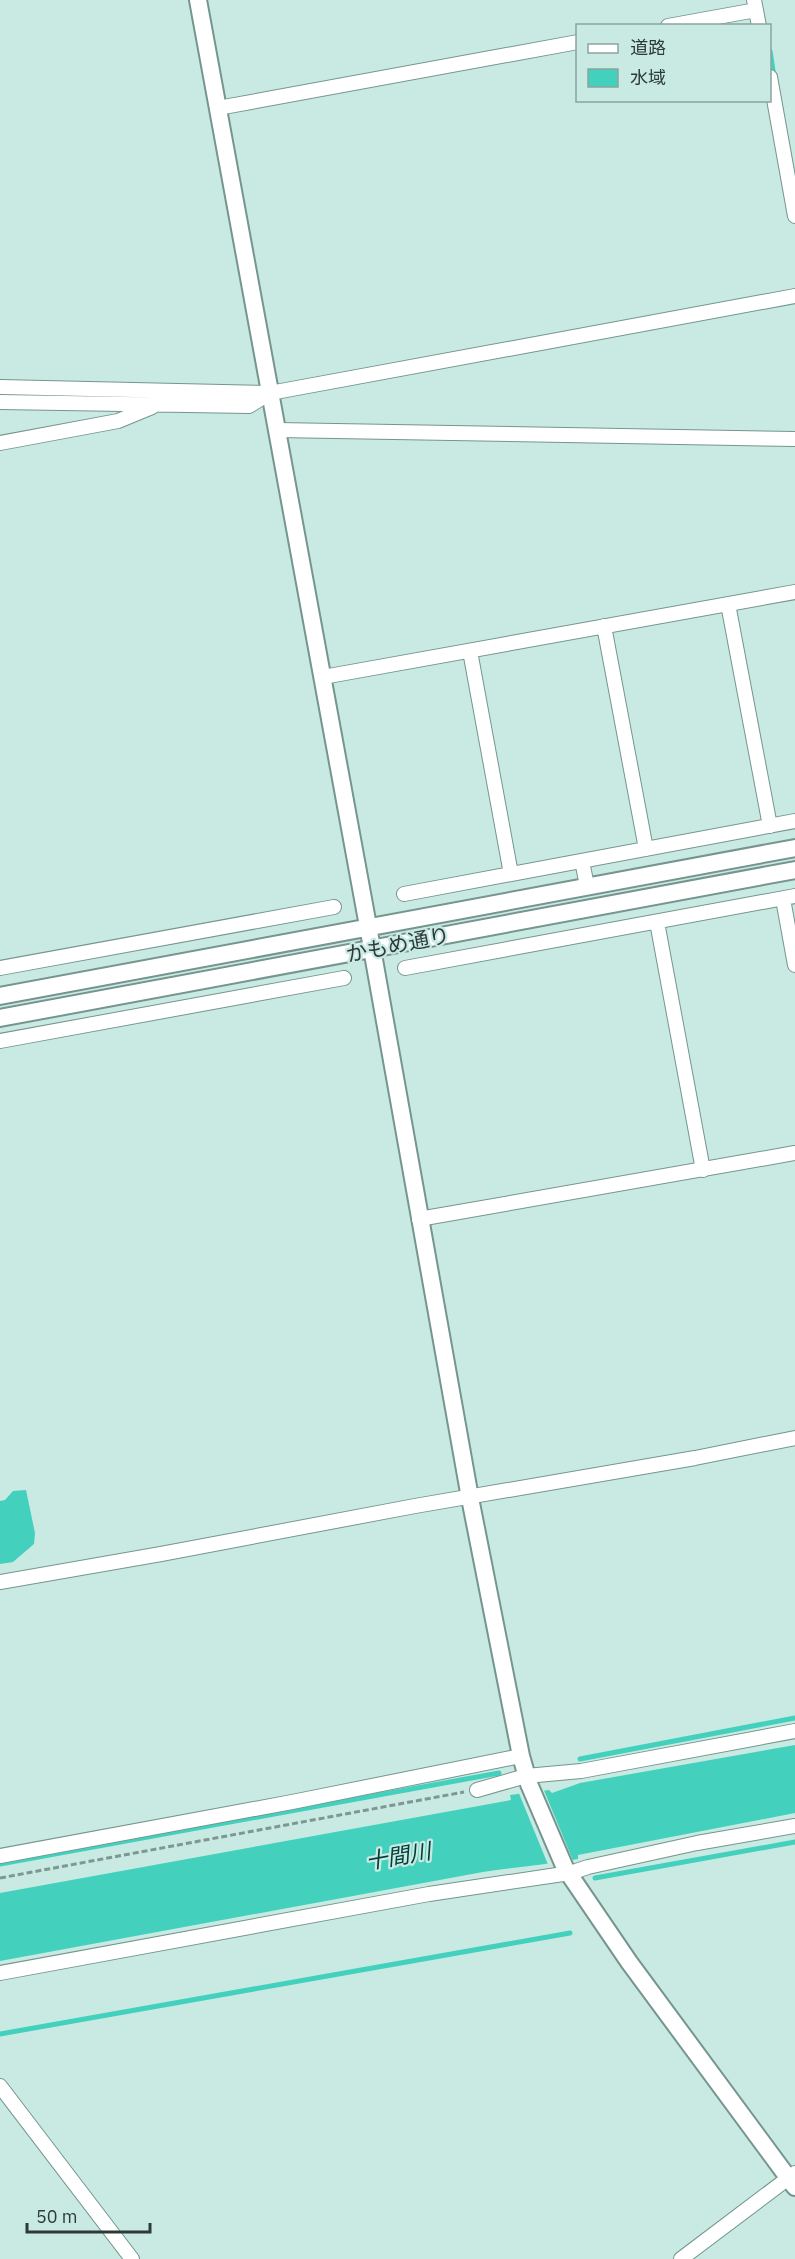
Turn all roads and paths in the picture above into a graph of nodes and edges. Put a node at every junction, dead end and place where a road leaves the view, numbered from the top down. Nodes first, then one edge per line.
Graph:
1 (198, 0) edge
2 (755, 5) edge
3 (676, 24) edge
4 (759, 24) edge
5 (576, 42) edge
6 (771, 83) edge
7 (218, 108) junction
8 (795, 216) edge
9 (795, 296) edge
10 (0, 387) edge
11 (270, 393) junction
12 (0, 402) edge
13 (160, 404) junction
14 (277, 430) junction
15 (795, 439) edge
16 (0, 443) edge
17 (795, 592) edge
18 (728, 604) junction
19 (604, 626) junction
20 (470, 651) junction
21 (322, 677) junction
22 (795, 821) edge
23 (770, 826) junction
24 (795, 848) edge
25 (646, 849) junction
26 (582, 861) junction
27 (795, 870) edge
28 (511, 874) junction
29 (587, 886) junction
30 (404, 894) dead end
31 (789, 897) edge
32 (334, 907) dead end
33 (589, 908) junction
34 (657, 922) junction
35 (368, 926) junction
36 (594, 933) junction
37 (372, 949) junction
38 (795, 965) edge
39 (0, 968) edge
40 (405, 968) dead end
41 (344, 978) dead end
42 (0, 996) edge
43 (0, 1018) edge
44 (0, 1041) edge
45 (795, 1153) edge
46 (703, 1170) junction
47 (419, 1219) junction
48 (795, 1438) edge
49 (470, 1498) junction
50 (0, 1582) edge
51 (795, 1731) edge
52 (521, 1756) junction
53 (528, 1780) junction
54 (477, 1790) joint
55 (795, 1826) edge
56 (0, 1856) edge
57 (567, 1870) junction
58 (0, 1878) edge
59 (0, 1973) edge
60 (0, 2086) edge
61 (793, 2179) edge
62 (132, 2259) edge
63 (681, 2259) edge

1 - 7 street
2 - 3 street
2 - 4 street
5 - 7 street
6 - 8 street
7 - 11 street
9 - 11 street
10 - 11 street
11 - 13 street
11 - 14 street
12 - 13 street
13 - 16 street
14 - 15 street
14 - 21 street
17 - 18 street
18 - 19 street
18 - 23 street
19 - 20 street
19 - 25 street
20 - 21 street
20 - 28 street
21 - 35 street
22 - 23 street
23 - 25 street
24 - 29 street, かもめ通り
25 - 26 street
26 - 28 street
26 - 29 street
27 - 33 street, かもめ通り
28 - 30 street
29 - 35 street, かもめ通り
31 - 34 street
31 - 38 street
32 - 39 street
33 - 36 street
33 - 37 street, かもめ通り
34 - 36 street
34 - 46 street
35 - 37 street
35 - 42 street, かもめ通り
36 - 40 street
37 - 43 street, かもめ通り
37 - 47 street
41 - 44 street
45 - 46 street
46 - 47 street
47 - 49 street
48 - 49 street
49 - 50 street
49 - 52 street
51 - 53 street
52 - 53 street
52 - 56 street
53 - 54 street
53 - 57 street
54 - 58 path
55 - 57 street
57 - 59 street
57 - 61 street
60 - 62 street
61 - 63 street

